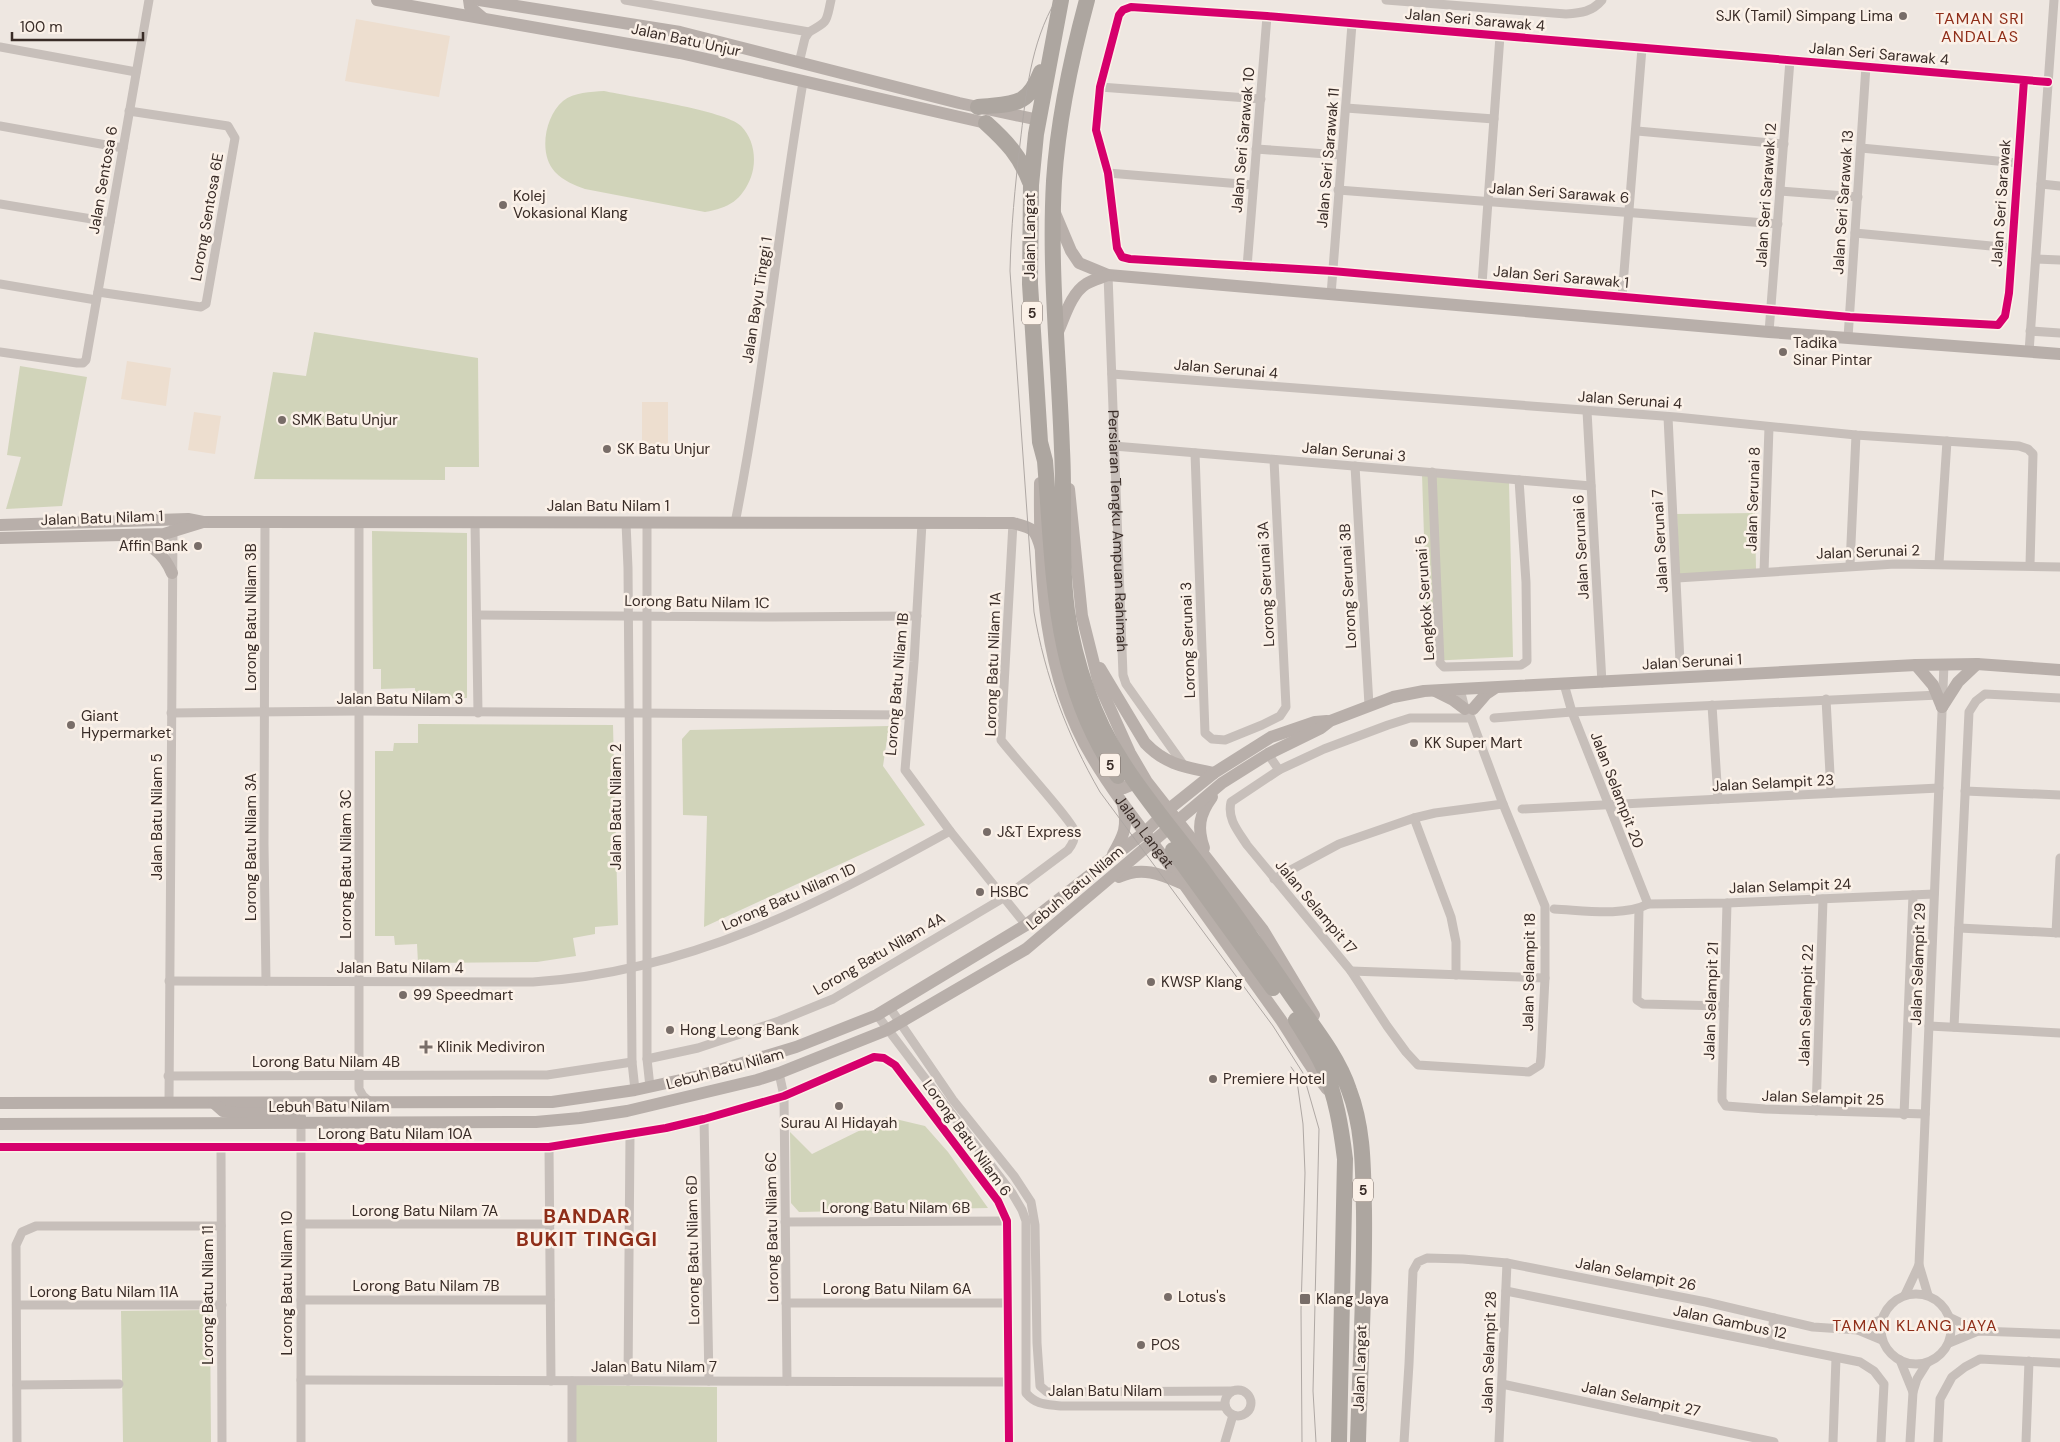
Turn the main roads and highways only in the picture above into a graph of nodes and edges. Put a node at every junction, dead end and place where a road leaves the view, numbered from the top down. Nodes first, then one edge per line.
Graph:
1 (377, 0) edge
2 (468, 0) edge
3 (480, 0) edge
4 (1061, 0) edge
5 (1087, 0) edge
6 (483, 18) junction
7 (1051, 47) junction
8 (978, 107) junction
9 (1039, 120) junction
10 (986, 123) joint
11 (1060, 124) junction
12 (1031, 185) junction
13 (1053, 210) junction
14 (1108, 275) junction
15 (1056, 336) junction
16 (2060, 354) edge
17 (1040, 442) junction
18 (1063, 454) junction
19 (1040, 494) junction
20 (1056, 522) junction
21 (1013, 523) junction
22 (0, 525) edge
23 (173, 526) junction
24 (123, 535) junction
25 (0, 538) edge
26 (1041, 549) junction
27 (172, 573) road end
28 (1090, 648) junction
29 (1977, 664) junction
30 (1916, 665) junction
31 (2060, 670) edge
32 (1495, 688) junction
33 (1435, 691) junction
34 (1330, 721) junction
35 (1130, 753) junction
36 (1102, 772) junction
37 (1214, 773) junction
38 (1222, 783) junction
39 (1122, 802) junction
40 (1169, 809) junction
41 (1178, 821) junction
42 (1145, 832) junction
43 (1153, 843) junction
44 (1206, 856) junction
45 (1111, 858) junction
46 (1225, 879) junction
47 (1181, 883) junction
48 (1102, 886) junction
49 (1192, 895) junction
50 (1264, 966) junction
51 (1334, 1058) junction
52 (635, 1090) junction
53 (1334, 1096) junction
54 (664, 1102) junction
55 (0, 1103) edge
56 (214, 1103) junction
57 (301, 1123) junction
58 (0, 1124) edge
59 (1339, 1442) edge
60 (1358, 1442) edge

1 - 6 main road, Jalan Batu Unjur
2 - 6 main road
3 - 8 main road, Jalan Batu Unjur
4 - 7 highway, 5
5 - 11 highway, 5
6 - 10 main road, Jalan Batu Unjur
7 - 8 highway
7 - 9 highway, 5
8 - 9 main road, Jalan Batu Unjur
9 - 11 highway
9 - 12 highway, Jalan Langat / 5
10 - 12 highway
11 - 13 highway, 5
12 - 17 highway, Jalan Langat / 5
13 - 14 main road
13 - 15 highway, 5
14 - 15 main road
14 - 16 main road
15 - 18 highway, Jalan Langat / 5
17 - 19 main road, Jalan Langat / 5
17 - 20 highway, Jalan Langat / 5
18 - 20 highway, Jalan Langat / 5
18 - 28 main road, Jalan Langat / 5
19 - 21 main road
19 - 26 main road, Jalan Langat / 5
20 - 50 highway, Jalan Langat / 5
21 - 23 main road, Jalan Batu Nilam 1
21 - 26 main road
22 - 23 main road, Jalan Batu Nilam 1
23 - 24 main road, Jalan Batu Nilam 1
24 - 25 main road, Jalan Batu Nilam 1
24 - 27 main road
26 - 36 main road, Jalan Langat / 5
28 - 35 main road, Jalan Langat / 5
28 - 37 main road
29 - 30 main road, Jalan Serunai 1
29 - 30 main road
29 - 31 main road, Jalan Serunai 1
30 - 32 main road, Jalan Serunai 1
32 - 33 main road, Jalan Serunai 1
32 - 33 main road
33 - 34 main road, Jalan Serunai 1
34 - 37 main road, Lebuh Batu Nilam
34 - 38 main road, Lebuh Batu Nilam
35 - 36 main road
35 - 40 main road, Jalan Langat / 5
36 - 39 main road, Jalan Langat / 5
37 - 40 main road, Lebuh Batu Nilam
38 - 41 main road, Lebuh Batu Nilam
38 - 44 main road
39 - 42 main road, Jalan Langat / 5
39 - 45 main road
40 - 41 main road, Jalan Langat / 5
40 - 42 main road, Lebuh Batu Nilam
41 - 43 main road, Lebuh Batu Nilam
41 - 44 main road, Jalan Langat / 5
42 - 43 main road, Jalan Langat / 5
42 - 45 main road, Lebuh Batu Nilam
43 - 47 main road, Jalan Langat / 5
43 - 48 main road, Lebuh Batu Nilam
44 - 46 main road, Jalan Langat / 5
45 - 52 main road, Lebuh Batu Nilam
46 - 49 main road
46 - 51 main road, Jalan Langat / 5
47 - 48 main road
47 - 49 main road, Jalan Langat / 5
48 - 54 main road, Lebuh Batu Nilam
49 - 53 main road, Jalan Langat / 5
50 - 51 highway, Jalan Langat / 5
50 - 53 highway, Jalan Langat / 5
51 - 60 highway, Jalan Langat / 5
52 - 54 main road
52 - 56 main road, Lebuh Batu Nilam
53 - 59 highway, Jalan Langat / 5
54 - 57 main road, Lebuh Batu Nilam
55 - 56 main road, Lebuh Batu Nilam
56 - 57 main road
57 - 58 main road, Lebuh Batu Nilam

